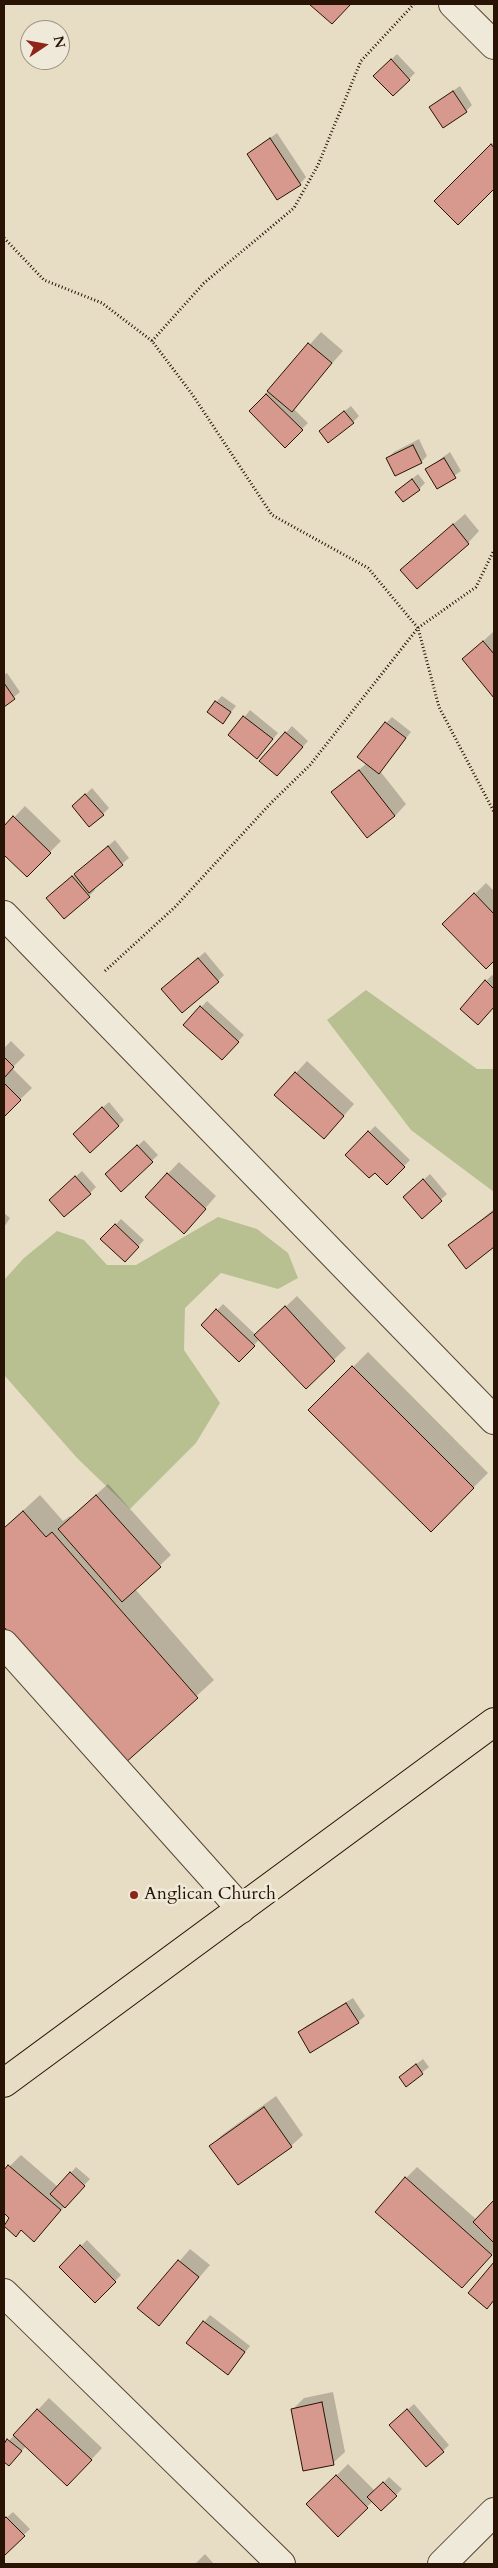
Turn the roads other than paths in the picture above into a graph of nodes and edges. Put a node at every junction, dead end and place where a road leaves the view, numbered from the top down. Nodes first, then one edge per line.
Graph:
1 (453, 4) edge
2 (494, 45) edge
3 (4, 915) edge
4 (494, 1420) edge
5 (4, 1644) edge
6 (494, 1722) edge
7 (241, 1909) junction
8 (4, 2083) edge
9 (4, 2293) edge
10 (494, 2512) edge
11 (281, 2564) edge
12 (442, 2564) edge

1 - 2 street
3 - 4 street
5 - 7 street
6 - 7 highway
7 - 8 highway
9 - 11 street
10 - 12 street

